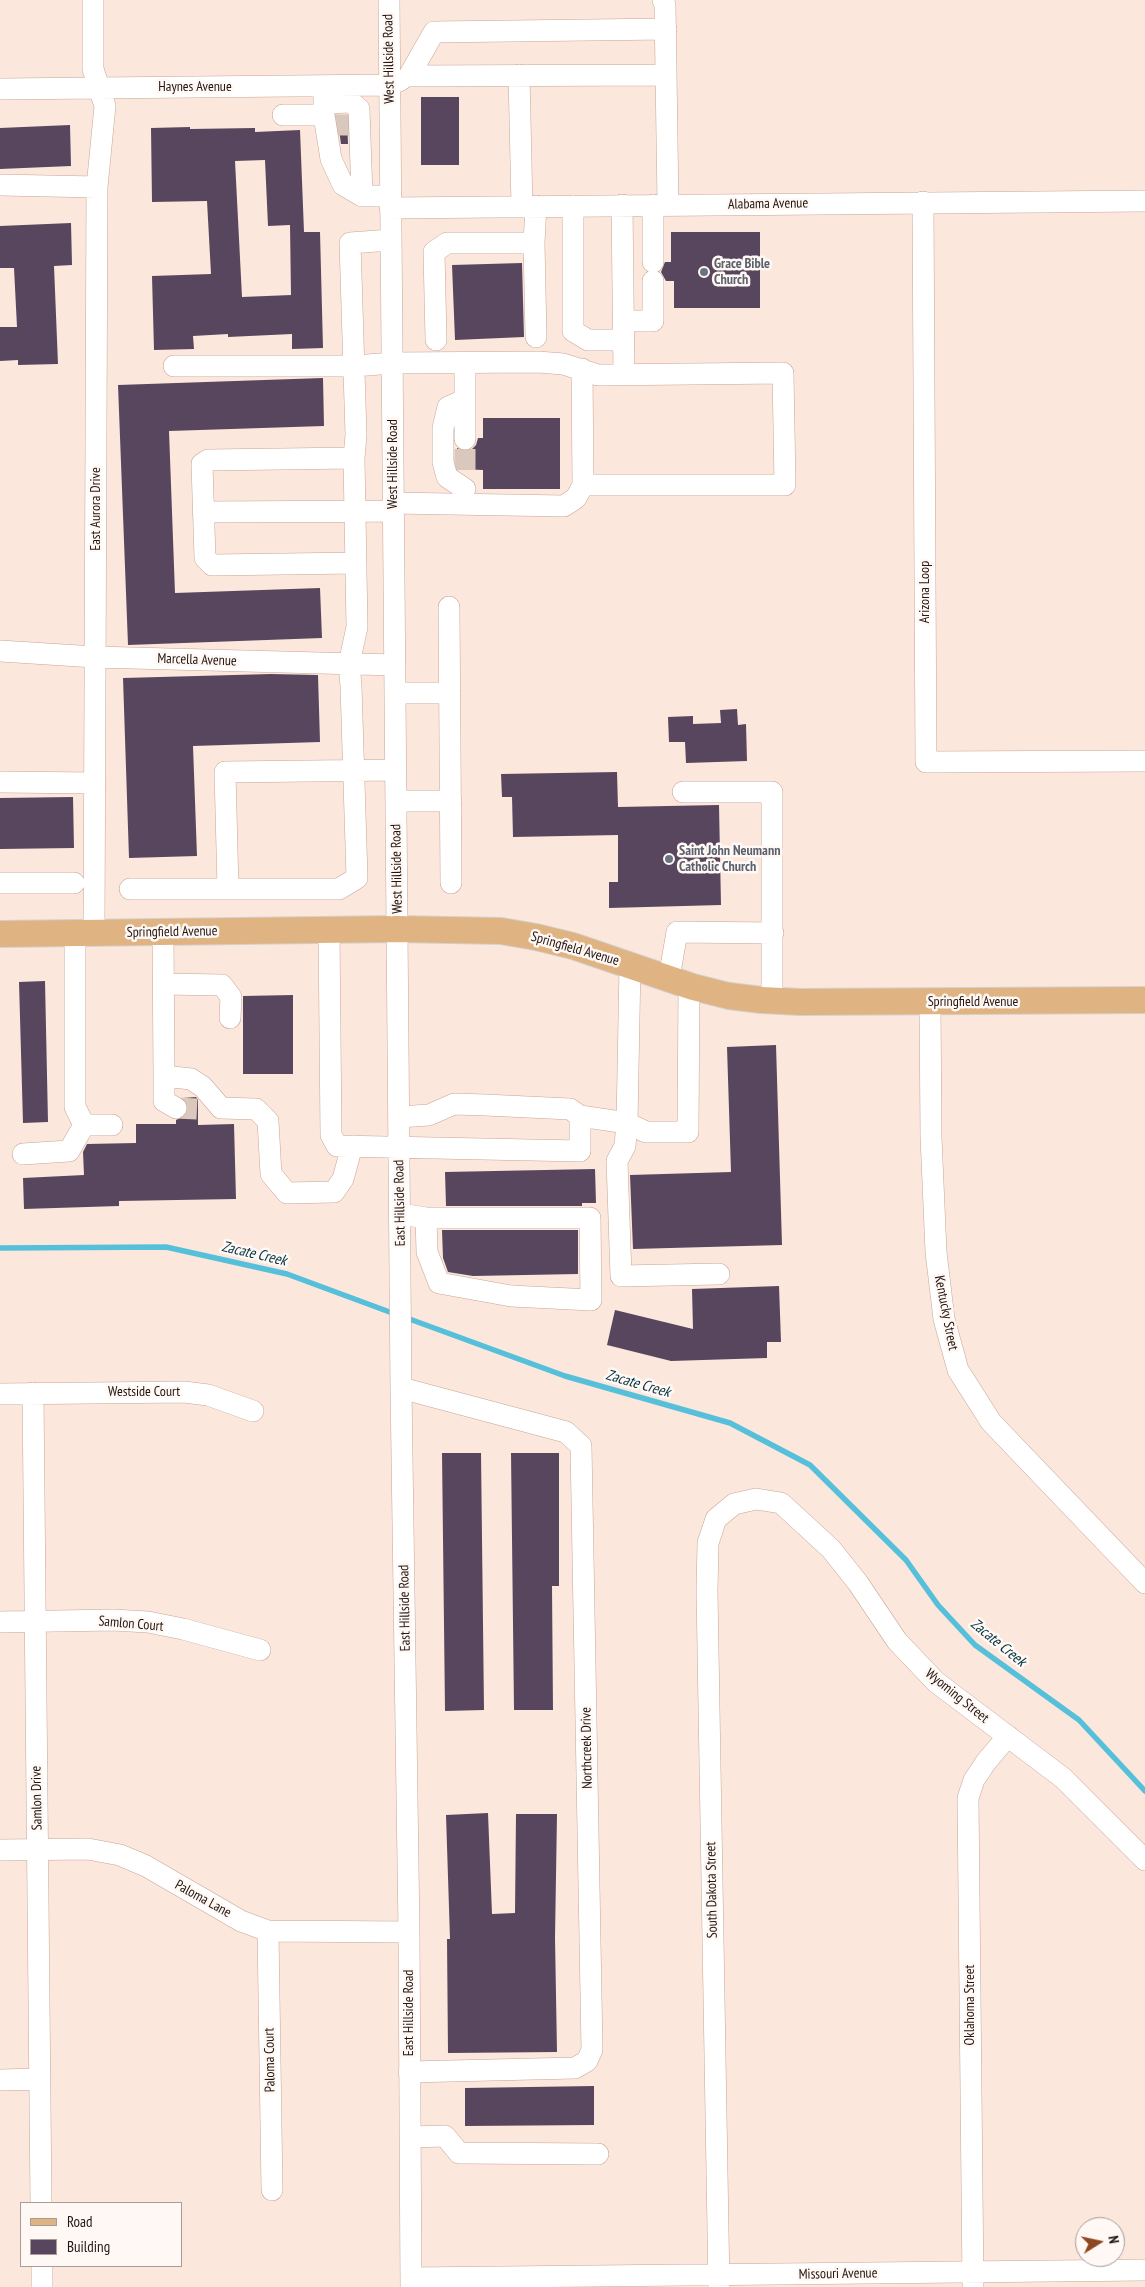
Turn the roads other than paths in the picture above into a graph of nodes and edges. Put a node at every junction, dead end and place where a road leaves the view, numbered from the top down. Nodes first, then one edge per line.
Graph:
1 (93, 0) edge
2 (389, 0) edge
3 (666, 2) edge
4 (666, 29) junction
5 (519, 75) junction
6 (666, 75) junction
7 (409, 76) junction
8 (389, 85) junction
9 (98, 87) junction
10 (0, 89) edge
11 (335, 115) junction
12 (283, 116) dead end
13 (390, 126) junction
14 (0, 185) edge
15 (97, 187) junction
16 (362, 196) junction
17 (1145, 201) edge
18 (390, 202) junction
19 (923, 202) junction
20 (622, 205) junction
21 (660, 205) junction
22 (529, 206) junction
23 (573, 206) junction
24 (391, 240) junction
25 (534, 243) junction
26 (624, 330) junction
27 (536, 337) dead end
28 (436, 340) dead end
29 (392, 363) junction
30 (465, 363) junction
31 (174, 366) dead end
32 (355, 366) junction
33 (582, 369) junction
34 (624, 375) junction
35 (464, 400) junction
36 (465, 438) tunnel mouth
37 (354, 458) junction
38 (583, 485) junction
39 (465, 488) junction
40 (393, 507) junction
41 (355, 510) junction
42 (203, 512) junction
43 (356, 562) junction
44 (449, 607) dead end
45 (0, 651) edge
46 (96, 657) junction
47 (349, 664) junction
48 (395, 665) junction
49 (450, 692) junction
50 (395, 693) junction
51 (1145, 761) edge
52 (354, 769) junction
53 (396, 770) junction
54 (0, 782) edge
55 (94, 783) junction
56 (683, 792) dead end
57 (396, 801) junction
58 (451, 801) junction
59 (0, 883) edge
60 (74, 883) dead end
61 (451, 883) dead end
62 (130, 889) dead end
63 (228, 889) junction
64 (397, 929) junction
65 (329, 930) junction
66 (163, 932) junction
67 (85, 933) junction
68 (773, 933) junction
69 (0, 934) edge
70 (630, 965) junction
71 (679, 982) junction
72 (164, 984) junction
73 (1145, 1000) edge
74 (772, 1001) junction
75 (930, 1002) junction
76 (230, 1018) dead end
77 (164, 1076) junction
78 (176, 1108) dead end
79 (221, 1108) junction
80 (198, 1109) tunnel mouth
81 (580, 1116) junction
82 (399, 1117) junction
83 (627, 1123) junction
84 (84, 1125) junction
85 (112, 1125) dead end
86 (352, 1146) junction
87 (400, 1146) junction
88 (23, 1154) dead end
89 (400, 1214) junction
90 (426, 1218) junction
91 (719, 1274) dead end
92 (401, 1388) junction
93 (33, 1393) junction
94 (0, 1394) edge
95 (253, 1411) dead end
96 (734, 1504) joint
97 (1145, 1582) edge
98 (35, 1621) junction
99 (0, 1622) edge
100 (260, 1650) dead end
101 (1008, 1736) junction
102 (0, 1850) edge
103 (37, 1850) junction
104 (1145, 1860) edge
105 (268, 1931) junction
106 (409, 1932) junction
107 (409, 2072) junction
108 (40, 2079) junction
109 (0, 2080) edge
110 (410, 2137) junction
111 (598, 2154) dead end
112 (272, 2190) dead end
113 (41, 2202) edge
114 (42, 2267) edge
115 (1145, 2270) edge
116 (972, 2280) edge
117 (719, 2281) edge
118 (411, 2282) edge
119 (42, 2287) edge

1 - 9 street, East Aurora Drive
2 - 8 street, West Hillside Road
3 - 4 street
4 - 6 street
4 - 7 street
5 - 6 street
5 - 7 street
5 - 22 street
6 - 21 street
7 - 8 street
8 - 11 street, Haynes Avenue
8 - 13 street, West Hillside Road
9 - 10 street, Haynes Avenue
9 - 11 street, Haynes Avenue
9 - 15 street, East Aurora Drive
11 - 12 street
11 - 13 street
11 - 16 street
11 - 16 street
13 - 18 street, West Hillside Road
14 - 15 street
15 - 46 street, East Aurora Drive
16 - 18 street, Alabama Avenue
17 - 19 street, Alabama Avenue
18 - 22 street, Alabama Avenue
18 - 24 street, West Hillside Road
19 - 21 street, Alabama Avenue
19 - 51 street, Arizona Loop
20 - 21 street, Alabama Avenue
20 - 23 street, Alabama Avenue
20 - 26 street
21 - 26 street
22 - 23 street, Alabama Avenue
22 - 25 street
23 - 26 street
24 - 29 street, West Hillside Road
24 - 32 street
25 - 27 street
25 - 28 street
26 - 34 street
29 - 30 street
29 - 32 street
29 - 40 street, West Hillside Road
30 - 33 street
30 - 35 street
31 - 32 street
32 - 37 street
33 - 34 street
33 - 38 street
34 - 38 street
35 - 36 street
35 - 39 street
37 - 41 street
37 - 42 street
38 - 39 street
39 - 40 street
40 - 41 street
40 - 48 street, West Hillside Road
41 - 42 street
41 - 43 street
42 - 43 street
43 - 47 street
44 - 49 street
45 - 46 street, Marcella Avenue
46 - 47 street, Marcella Avenue
46 - 55 street, East Aurora Drive
47 - 48 street, Marcella Avenue
47 - 52 street
48 - 50 street, West Hillside Road
49 - 50 street
49 - 58 street
50 - 53 street, West Hillside Road
52 - 53 street
52 - 63 street
52 - 63 street
53 - 57 street, West Hillside Road
54 - 55 street
55 - 67 street, East Aurora Drive
56 - 68 street
57 - 58 street
57 - 64 street, West Hillside Road
58 - 61 street
59 - 60 street
62 - 63 street
64 - 65 main road, Springfield Avenue
64 - 70 main road, Springfield Avenue
64 - 82 street, East Hillside Road
65 - 66 main road, Springfield Avenue
65 - 86 street
66 - 67 main road, Springfield Avenue
66 - 72 street
67 - 69 main road, Springfield Avenue
67 - 84 street, East Aurora Drive
68 - 71 street
68 - 74 street
70 - 71 main road, Springfield Avenue
70 - 83 street
71 - 74 main road, Springfield Avenue
71 - 83 street
72 - 76 street
72 - 77 street
73 - 75 main road, Springfield Avenue
74 - 75 main road, Springfield Avenue
75 - 97 street, Kentucky Street
77 - 78 street
77 - 79 street
79 - 80 street
79 - 86 street
81 - 82 street
81 - 83 street
81 - 87 street
82 - 87 street, East Hillside Road
83 - 91 street
84 - 85 street
84 - 88 street
86 - 87 street
87 - 89 street, East Hillside Road
89 - 90 street
89 - 92 street, East Hillside Road
90 - 90 street
92 - 106 street, East Hillside Road
92 - 107 street, Northcreek Drive
93 - 94 street, Westside Court
93 - 95 street, Westside Court
93 - 98 street, Samlon Drive
96 - 101 street, Wyoming Street
96 - 117 street, South Dakota Street
98 - 99 street, Samlon Court
98 - 100 street, Samlon Court
98 - 103 street, Samlon Drive
101 - 104 street, Wyoming Street
101 - 116 street, Oklahoma Street
102 - 103 street, Paloma Lane
103 - 105 street, Paloma Lane
103 - 108 street, Samlon Drive
105 - 106 street, Paloma Lane
105 - 112 street, Paloma Court
106 - 107 street, East Hillside Road
107 - 110 street, East Hillside Road
108 - 109 street
108 - 113 street, Samlon Drive
110 - 111 street
110 - 118 street, East Hillside Road
114 - 119 street
115 - 116 street, Missouri Avenue
116 - 117 street, Missouri Avenue
117 - 118 street, Missouri Avenue

